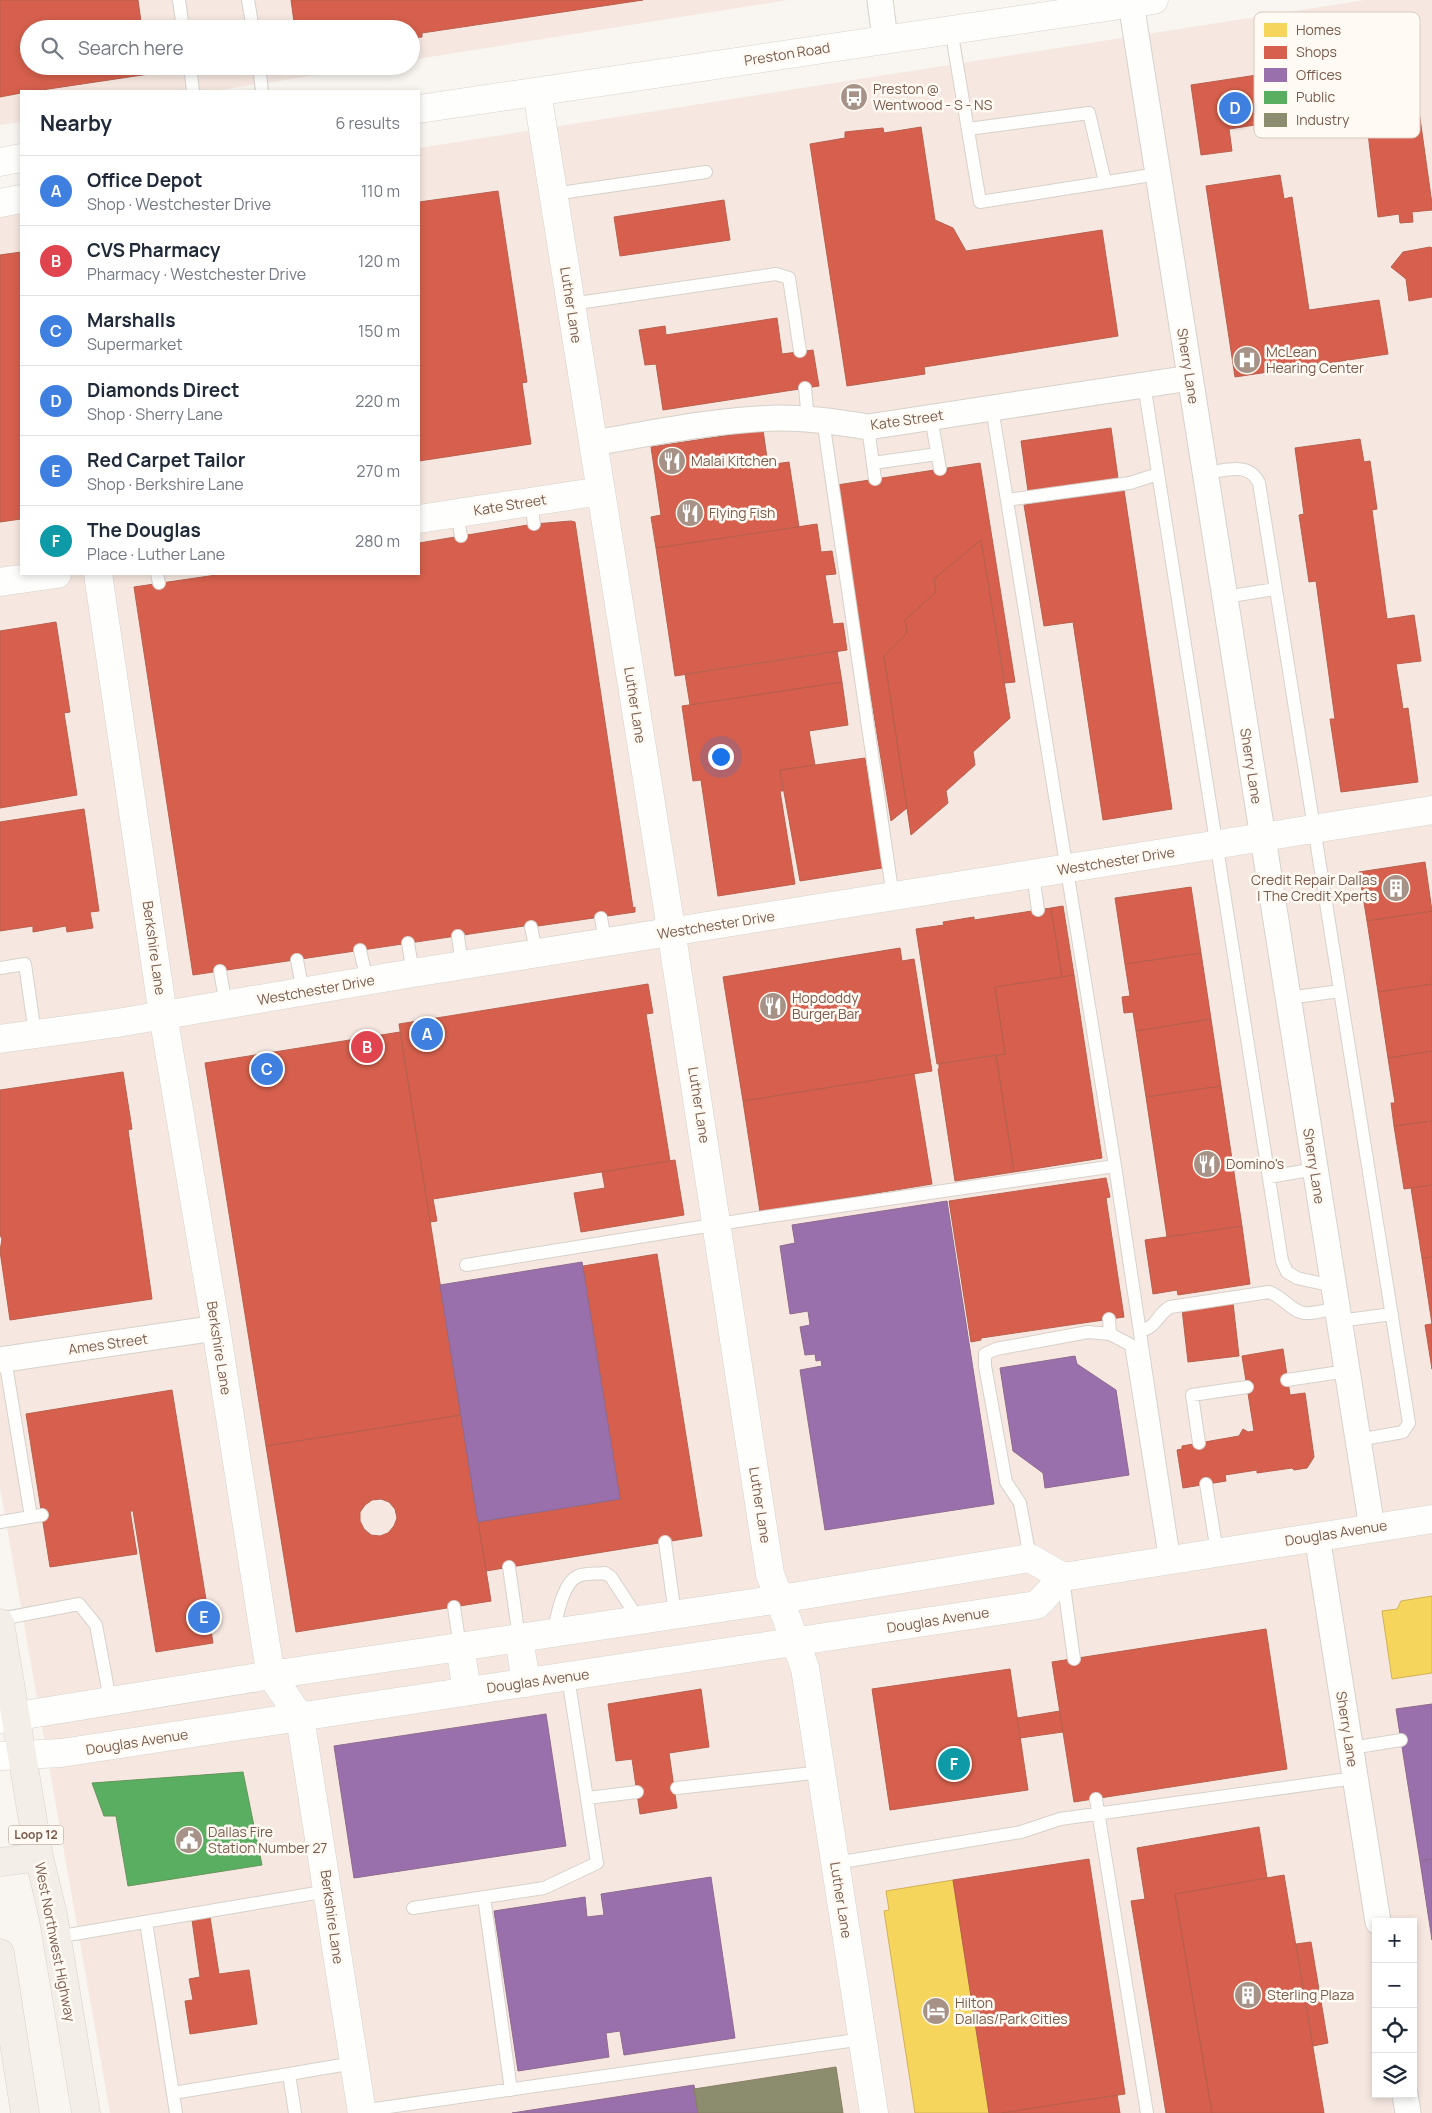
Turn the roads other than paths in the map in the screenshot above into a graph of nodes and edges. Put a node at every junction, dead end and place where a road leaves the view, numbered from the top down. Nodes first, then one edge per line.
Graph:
1 (179, 0) edge
2 (248, 0) edge
3 (880, 0) edge
4 (1143, 2) edge
5 (1050, 7) edge
6 (182, 20) edge
7 (251, 20) edge
8 (951, 29) junction
9 (884, 39) junction
10 (191, 75) edge
11 (260, 75) edge
12 (193, 90) edge
13 (262, 90) edge
14 (537, 92) junction
15 (420, 109) edge
16 (968, 129) junction
17 (20, 158) edge
18 (0, 162) edge
19 (706, 172) dead end
20 (1158, 174) junction
21 (1105, 182) junction
22 (553, 194) junction
23 (20, 199) edge
24 (0, 203) edge
25 (571, 304) junction
26 (800, 351) dead end
27 (1190, 378) junction
28 (1144, 384) junction
29 (805, 388) dead end
30 (992, 408) junction
31 (931, 417) junction
32 (815, 419) junction
33 (868, 427) junction
34 (593, 443) junction
35 (938, 454) junction
36 (873, 463) junction
37 (940, 469) dead end
38 (1205, 473) junction
39 (1158, 474) junction
40 (875, 479) dead end
41 (601, 491) junction
42 (1007, 500) junction
43 (420, 519) edge
44 (50, 575) edge
45 (98, 575) edge
46 (0, 582) edge
47 (1275, 589) junction
48 (1225, 597) junction
49 (1432, 810) edge
50 (1314, 829) junction
51 (1262, 838) junction
52 (1216, 845) junction
53 (1066, 869) junction
54 (1033, 874) junction
55 (893, 897) junction
56 (1038, 910) dead end
57 (532, 927) dead end
58 (672, 932) junction
59 (458, 936) dead end
60 (408, 943) dead end
61 (360, 950) dead end
62 (537, 955) junction
63 (298, 960) dead end
64 (462, 966) junction
65 (0, 968) edge
66 (220, 971) dead end
67 (413, 974) junction
68 (367, 981) junction
69 (1340, 991) junction
70 (303, 992) junction
71 (1288, 998) junction
72 (226, 1005) junction
73 (163, 1015) junction
74 (35, 1034) junction
75 (0, 1039) edge
76 (1115, 1166) junction
77 (1315, 1170) junction
78 (1269, 1177) junction
79 (717, 1224) junction
80 (466, 1265) dead end
81 (1336, 1305) junction
82 (1392, 1314) junction
83 (1108, 1319) dead end
84 (216, 1328) junction
85 (1140, 1331) junction
86 (1110, 1334) junction
87 (994, 1336) dead end
88 (996, 1349) junction
89 (3, 1359) edge
90 (1347, 1371) junction
91 (1287, 1380) dead end
92 (1247, 1387) dead end
93 (1358, 1440) junction
94 (1199, 1443) dead end
95 (1206, 1484) dead end
96 (1432, 1519) edge
97 (0, 1522) edge
98 (1372, 1528) junction
99 (1317, 1536) junction
100 (665, 1542) dead end
101 (1217, 1552) junction
102 (1030, 1558) junction
103 (1169, 1560) junction
104 (509, 1567) dead end
105 (1062, 1577) junction
106 (780, 1599) junction
107 (454, 1607) dead end
108 (675, 1614) junction
109 (0, 1619) edge
110 (639, 1620) junction
111 (0, 1623) edge
112 (553, 1633) junction
113 (520, 1638) junction
114 (796, 1643) junction
115 (460, 1647) junction
116 (1074, 1659) dead end
117 (271, 1674) junction
118 (568, 1677) junction
119 (526, 1683) junction
120 (467, 1692) junction
121 (110, 1700) junction
122 (300, 1716) junction
123 (8, 1717) edge
124 (1401, 1740) dead end
125 (1350, 1748) junction
126 (11, 1756) edge
127 (822, 1772) junction
128 (1355, 1778) junction
129 (677, 1788) dead end
130 (637, 1792) dead end
131 (587, 1798) junction
132 (1096, 1798) dead end
133 (1099, 1814) junction
134 (39, 1857) junction
135 (0, 1862) edge
136 (836, 1863) junction
137 (328, 1891) junction
138 (484, 1897) junction
139 (413, 1908) dead end
140 (1377, 1918) edge
141 (146, 1922) junction
142 (56, 1937) junction
143 (0, 1953) edge
144 (863, 2039) junction
145 (354, 2063) junction
146 (289, 2074) junction
147 (511, 2090) junction
148 (173, 2094) junction
149 (1406, 2098) edge
150 (362, 2112) edge
151 (25, 2113) edge
152 (86, 2113) edge
153 (176, 2113) edge
154 (295, 2113) edge
155 (874, 2113) edge
156 (1147, 2113) edge
157 (1408, 2113) edge

1 - 6 lane
2 - 7 lane
3 - 9 street
4 - 5 street, Preston Road
4 - 20 street, Sherry Lane
5 - 8 street, Preston Road
8 - 9 street, Preston Road
8 - 16 lane
9 - 14 street, Preston Road
10 - 12 lane
11 - 13 lane
14 - 15 street, Preston Road
14 - 22 street, Luther Lane
16 - 21 lane
16 - 21 lane
17 - 18 street
19 - 22 lane
20 - 21 lane
20 - 27 street, Sherry Lane
22 - 25 street, Luther Lane
23 - 24 street
25 - 26 lane
25 - 34 street, Luther Lane
27 - 28 street, Kate Street
27 - 38 street, Sherry Lane
28 - 30 street, Kate Street
28 - 39 lane
29 - 32 lane
30 - 31 street, Kate Street
30 - 42 lane
31 - 33 street, Kate Street
31 - 35 lane
32 - 33 street, Kate Street
32 - 34 street, Kate Street
32 - 55 lane
33 - 36 lane
34 - 41 street, Luther Lane
35 - 36 lane
35 - 37 lane
36 - 40 lane
38 - 47 lane
38 - 48 street, Sherry Lane
39 - 42 lane
39 - 52 lane
41 - 43 street, Kate Street
41 - 58 street, Luther Lane
42 - 53 lane
44 - 46 street
45 - 73 street, Berkshire Lane
47 - 48 lane
47 - 50 lane
48 - 51 street, Sherry Lane
49 - 50 street, Westchester Drive
50 - 51 street, Westchester Drive
50 - 69 lane
51 - 52 street, Westchester Drive
51 - 71 street, Sherry Lane
52 - 53 street, Westchester Drive
52 - 78 lane
53 - 54 street, Westchester Drive
53 - 76 lane
54 - 55 street, Westchester Drive
54 - 56 lane
55 - 58 street, Westchester Drive
57 - 62 lane
58 - 62 street, Westchester Drive
58 - 79 street, Luther Lane
59 - 64 lane
60 - 67 lane
61 - 68 lane
62 - 64 street, Westchester Drive
63 - 70 lane
64 - 67 street, Westchester Drive
65 - 74 lane
66 - 72 lane
67 - 68 street, Westchester Drive
68 - 70 street, Westchester Drive
69 - 71 lane
69 - 82 lane
70 - 72 street, Westchester Drive
71 - 77 street, Sherry Lane
72 - 73 street, Westchester Drive
73 - 74 street, Westchester Drive
73 - 84 street, Berkshire Lane
74 - 75 street, Westchester Drive
76 - 79 lane
76 - 85 lane
77 - 78 lane
77 - 81 street, Sherry Lane
78 - 81 lane
79 - 80 lane
79 - 106 street, Luther Lane
81 - 82 lane
81 - 85 lane
81 - 90 street, Sherry Lane
82 - 93 lane
83 - 86 lane
84 - 89 street, Ames Street
84 - 117 street, Berkshire Lane
85 - 103 lane
86 - 88 lane
86 - 103 lane
87 - 88 lane
88 - 102 lane
89 - 97 lane
90 - 91 lane
90 - 93 street, Sherry Lane
92 - 94 lane
93 - 98 street, Sherry Lane
95 - 101 lane
96 - 98 street, Douglas Avenue
98 - 99 street, Douglas Avenue
99 - 101 street, Douglas Avenue
99 - 125 street, Sherry Lane
100 - 108 lane
101 - 103 street, Douglas Avenue
102 - 105 street
102 - 106 street
103 - 105 street, Douglas Avenue
104 - 113 lane
105 - 114 street, Douglas Avenue
105 - 116 lane
106 - 108 street
106 - 114 street, Luther Lane
107 - 115 lane
108 - 110 street
109 - 121 lane
110 - 112 street
110 - 112 lane
111 - 123 main road, West Northwest Highway / Loop 12
112 - 113 street
113 - 115 street
113 - 119 street
114 - 118 street, Douglas Avenue
114 - 127 street, Luther Lane
115 - 117 street
115 - 120 street
117 - 121 street
117 - 122 street, Berkshire Lane
118 - 119 street, Douglas Avenue
118 - 131 lane
119 - 120 street, Douglas Avenue
120 - 122 street, Douglas Avenue
121 - 123 street
122 - 126 street, Douglas Avenue
122 - 137 street, Berkshire Lane
123 - 126 main road, West Northwest Highway / Loop 12
124 - 125 lane
125 - 128 street, Sherry Lane
126 - 134 main road, West Northwest Highway / Loop 12
127 - 129 lane
127 - 136 street, Luther Lane
128 - 133 lane
128 - 140 street, Sherry Lane
130 - 131 lane
131 - 138 lane
132 - 133 lane
133 - 136 lane
133 - 156 lane
134 - 135 main road
134 - 142 main road, West Northwest Highway / Loop 12
136 - 144 street, Luther Lane
137 - 141 lane
137 - 145 street, Berkshire Lane
138 - 139 lane
138 - 147 lane
141 - 142 lane
141 - 148 lane
142 - 152 main road, West Northwest Highway / Loop 12
143 - 151 main road
144 - 147 lane
144 - 155 street, Luther Lane
145 - 146 lane
145 - 150 street, Berkshire Lane
146 - 148 lane
146 - 154 lane
147 - 150 lane
148 - 153 lane
149 - 157 street

